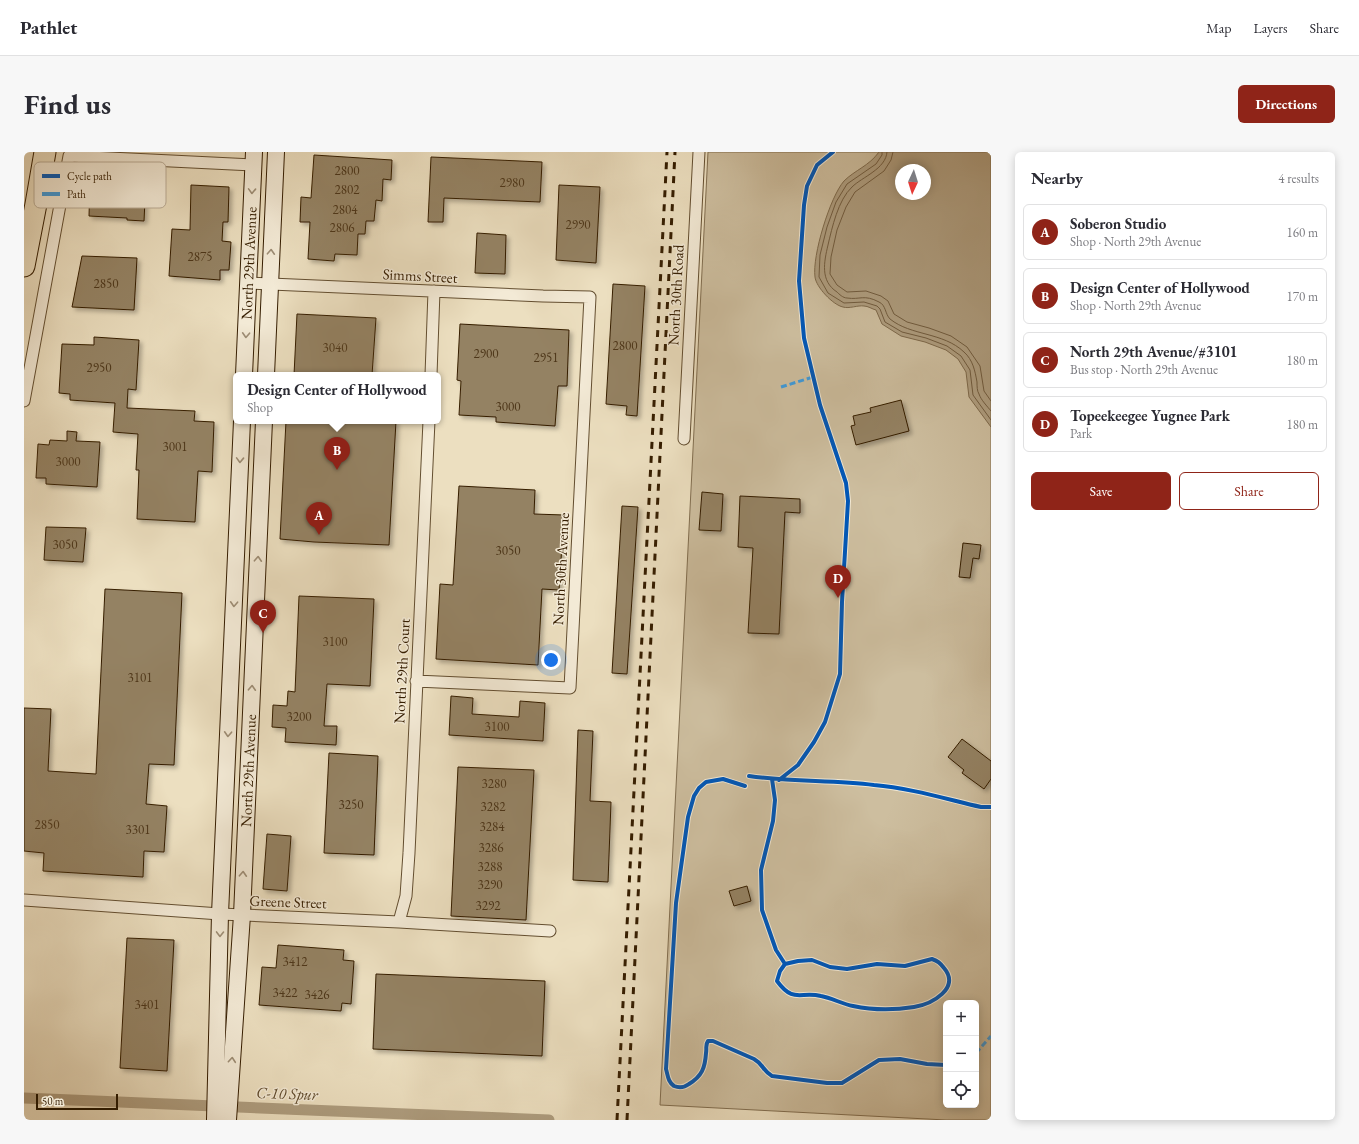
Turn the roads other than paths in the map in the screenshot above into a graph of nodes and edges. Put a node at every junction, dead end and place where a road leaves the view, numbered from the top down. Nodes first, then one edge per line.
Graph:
1 (45, 152) edge
2 (276, 152) edge
3 (699, 152) edge
4 (254, 159) edge
5 (43, 162) edge
6 (69, 162) edge
7 (35, 208) edge
8 (60, 208) edge
9 (24, 266) edge
10 (248, 283) junction
11 (270, 284) junction
12 (434, 292) junction
13 (590, 297) joint
14 (244, 372) edge
15 (266, 372) edge
16 (431, 372) edge
17 (24, 401) edge
18 (242, 424) edge
19 (264, 424) edge
20 (429, 424) edge
21 (684, 439) dead end
22 (416, 681) junction
23 (24, 900) edge
24 (220, 914) junction
25 (242, 915) junction
26 (400, 922) junction
27 (550, 931) dead end
28 (222, 1099) junction
29 (221, 1118) edge

1 - 5 highway
11 -> 2 street, North 29th Avenue
3 - 21 street, North 30th Road
4 - 6 street
4 -> 10 street, North 29th Avenue
7 - 9 highway
8 - 17 street
10 - 11 street, Simms Street
10 -> 14 street, North 29th Avenue
11 - 12 street, Simms Street
11 - 15 street, North 29th Avenue
12 - 13 street, Simms Street
12 - 16 street
13 - 22 street, North 30th Avenue
18 -> 24 street, North 29th Avenue
25 -> 19 street, North 29th Avenue
20 - 22 street, North 29th Court
22 - 26 street, North 29th Court
23 - 24 street, Greene Street
24 - 25 street, Greene Street
24 -> 28 street, North 29th Avenue
25 - 26 street, Greene Street
28 -> 25 street, North 29th Avenue
26 - 27 street, Greene Street
28 - 29 street, North 29th Avenue

